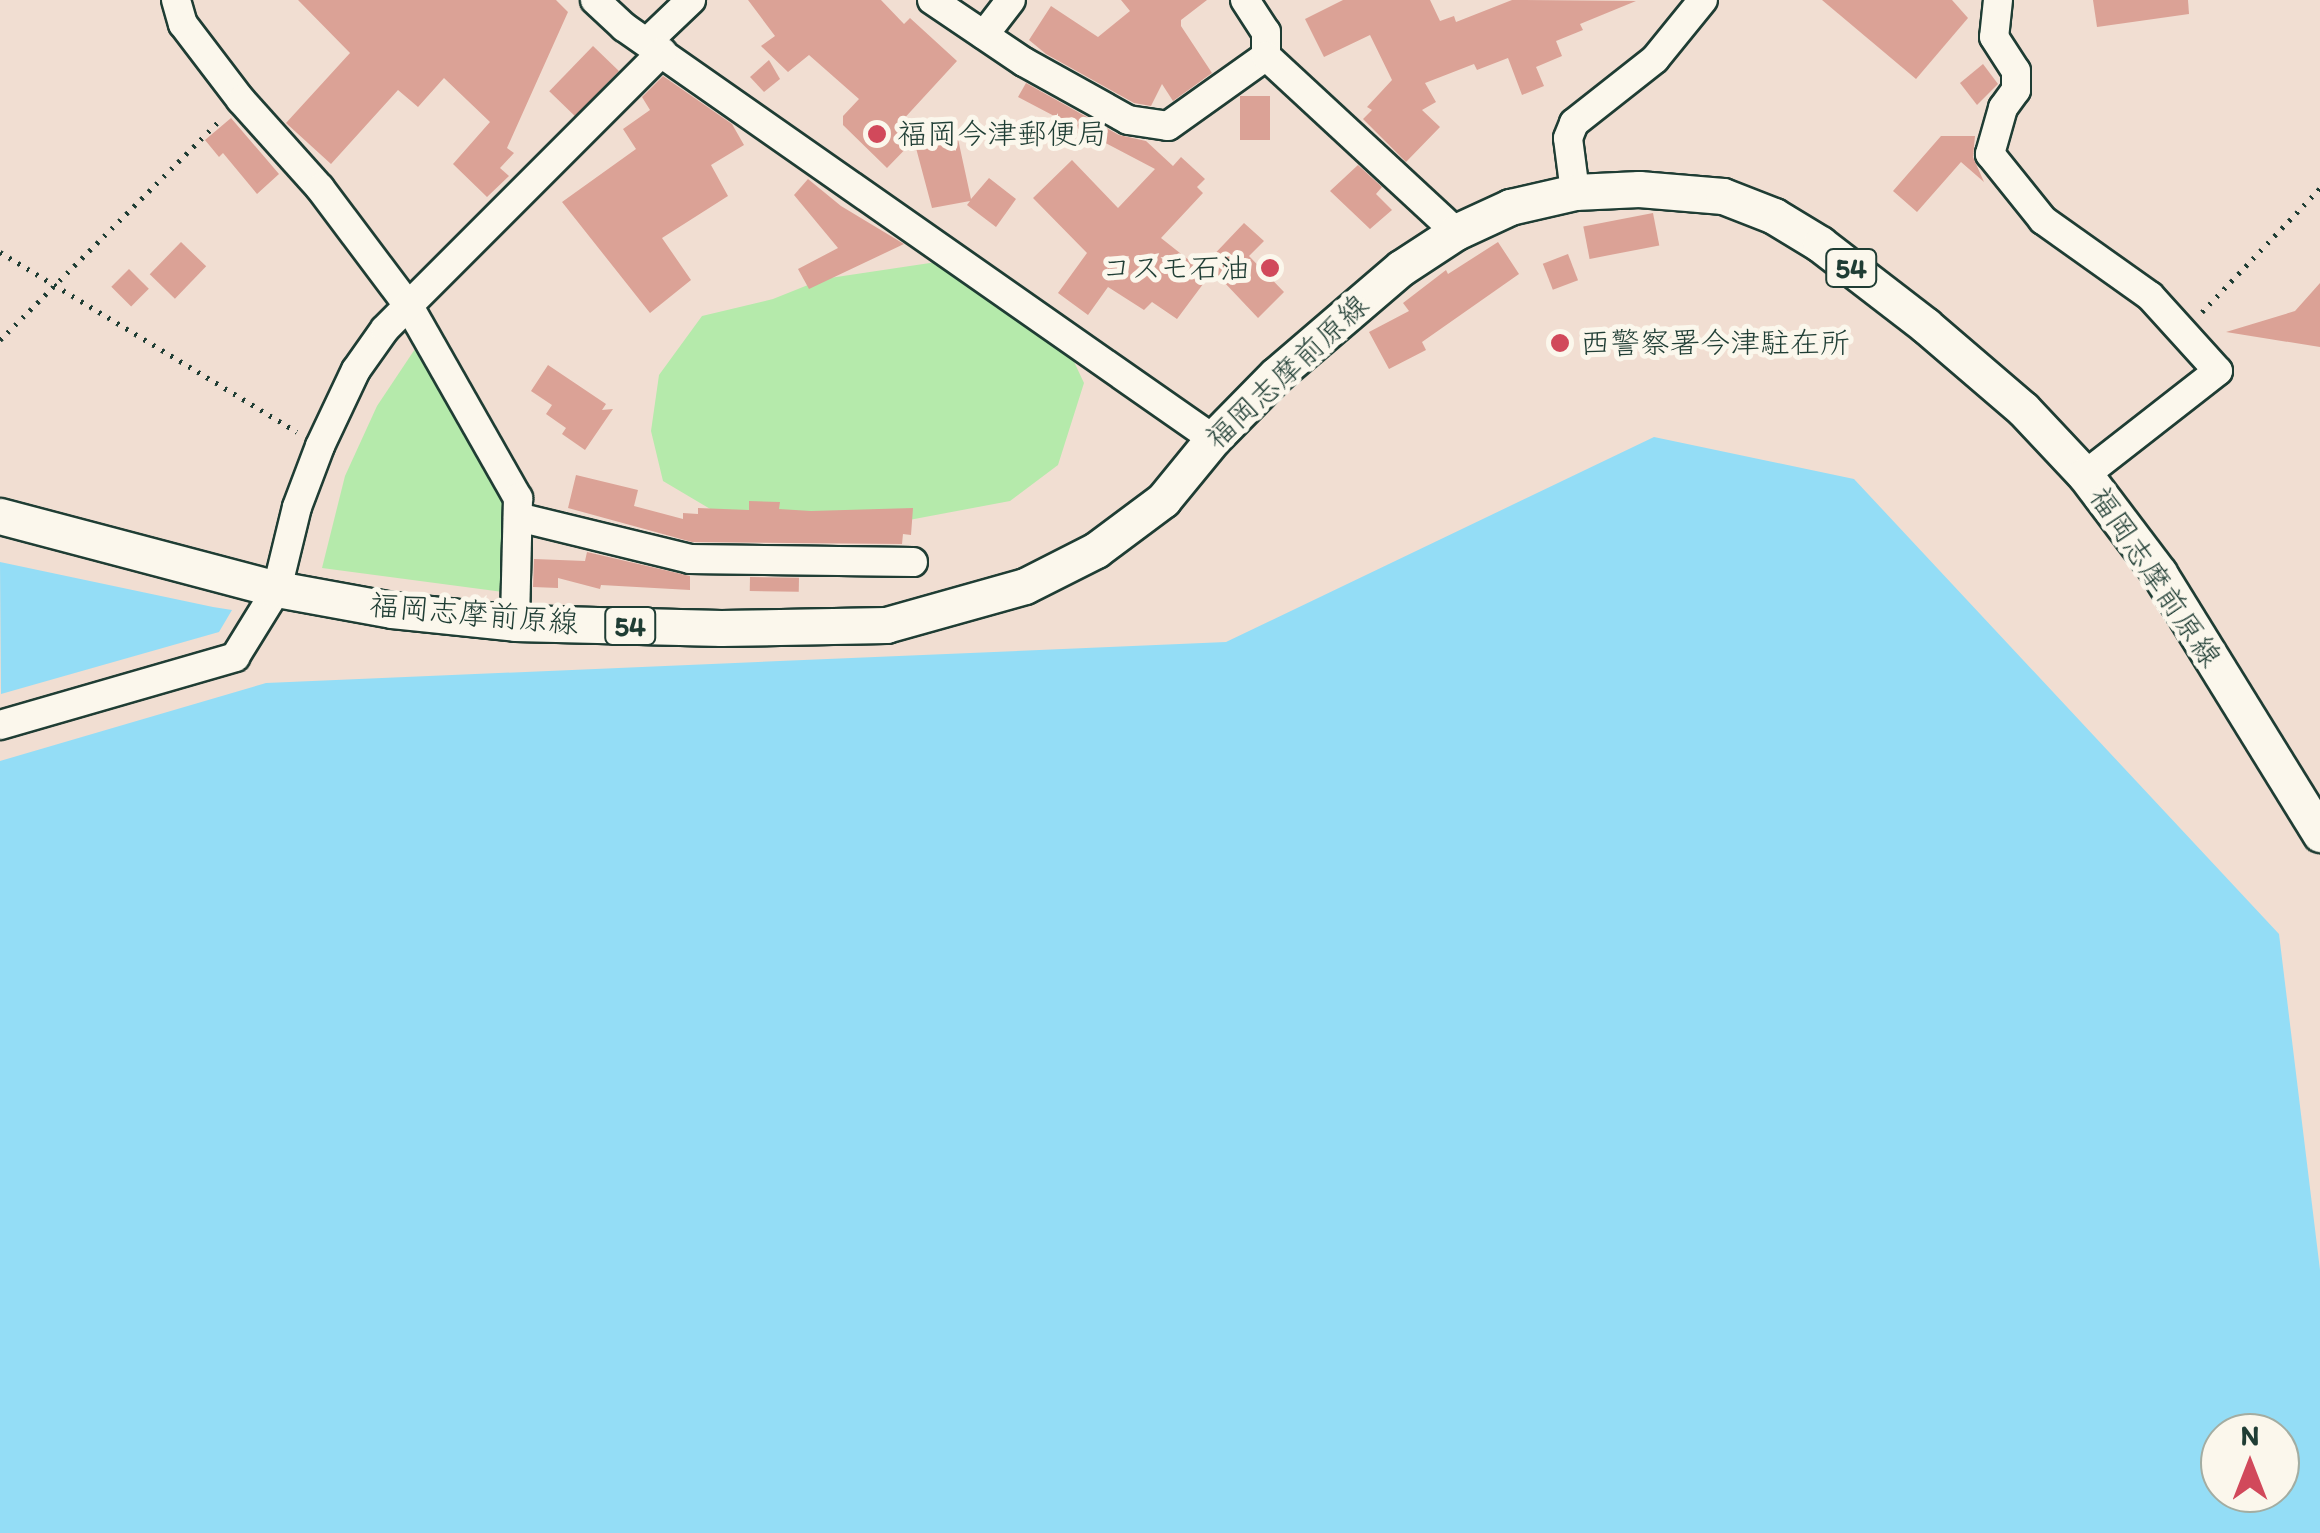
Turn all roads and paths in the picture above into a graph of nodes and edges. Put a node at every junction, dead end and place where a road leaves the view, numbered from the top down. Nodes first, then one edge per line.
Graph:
1 (176, 0) edge
2 (595, 0) edge
3 (691, 0) edge
4 (932, 0) edge
5 (1011, 0) edge
6 (1245, 0) edge
7 (1704, 0) edge
8 (1998, 0) edge
9 (984, 35) junction
10 (655, 47) junction
11 (1266, 56) junction
12 (241, 100) junction
13 (2320, 188) edge
14 (1575, 192) junction
15 (1456, 232) junction
16 (0, 252) edge
17 (55, 285) junction
18 (410, 308) junction
19 (2183, 332) junction
20 (0, 340) edge
21 (1212, 439) junction
22 (320, 446) junction
23 (2085, 475) junction
24 (0, 516) edge
25 (518, 517) junction
26 (913, 562) dead end
27 (276, 589) junction
28 (515, 624) junction
29 (0, 726) edge
30 (2320, 834) edge

1 - 12 street
2 - 10 street
3 - 10 street
4 - 9 street
5 - 9 street
6 - 11 street
7 - 14 street
8 - 19 street
9 - 11 street
10 - 18 street
10 - 21 street
11 - 15 street
12 - 17 path
12 - 18 street
13 - 19 path
14 - 15 main road, 福岡志摩前原線 / 54
14 - 23 main road, 福岡志摩前原線 / 54
15 - 21 main road, 福岡志摩前原線 / 54
16 - 17 path
17 - 20 path
17 - 22 path
18 - 22 street
18 - 25 street
19 - 23 street
21 - 28 main road, 福岡志摩前原線 / 54
22 - 27 street
23 - 30 main road, 福岡志摩前原線 / 54
24 - 27 main road, 福岡志摩前原線 / 54
25 - 26 street
25 - 28 street
27 - 28 main road, 福岡志摩前原線 / 54
27 - 29 street

